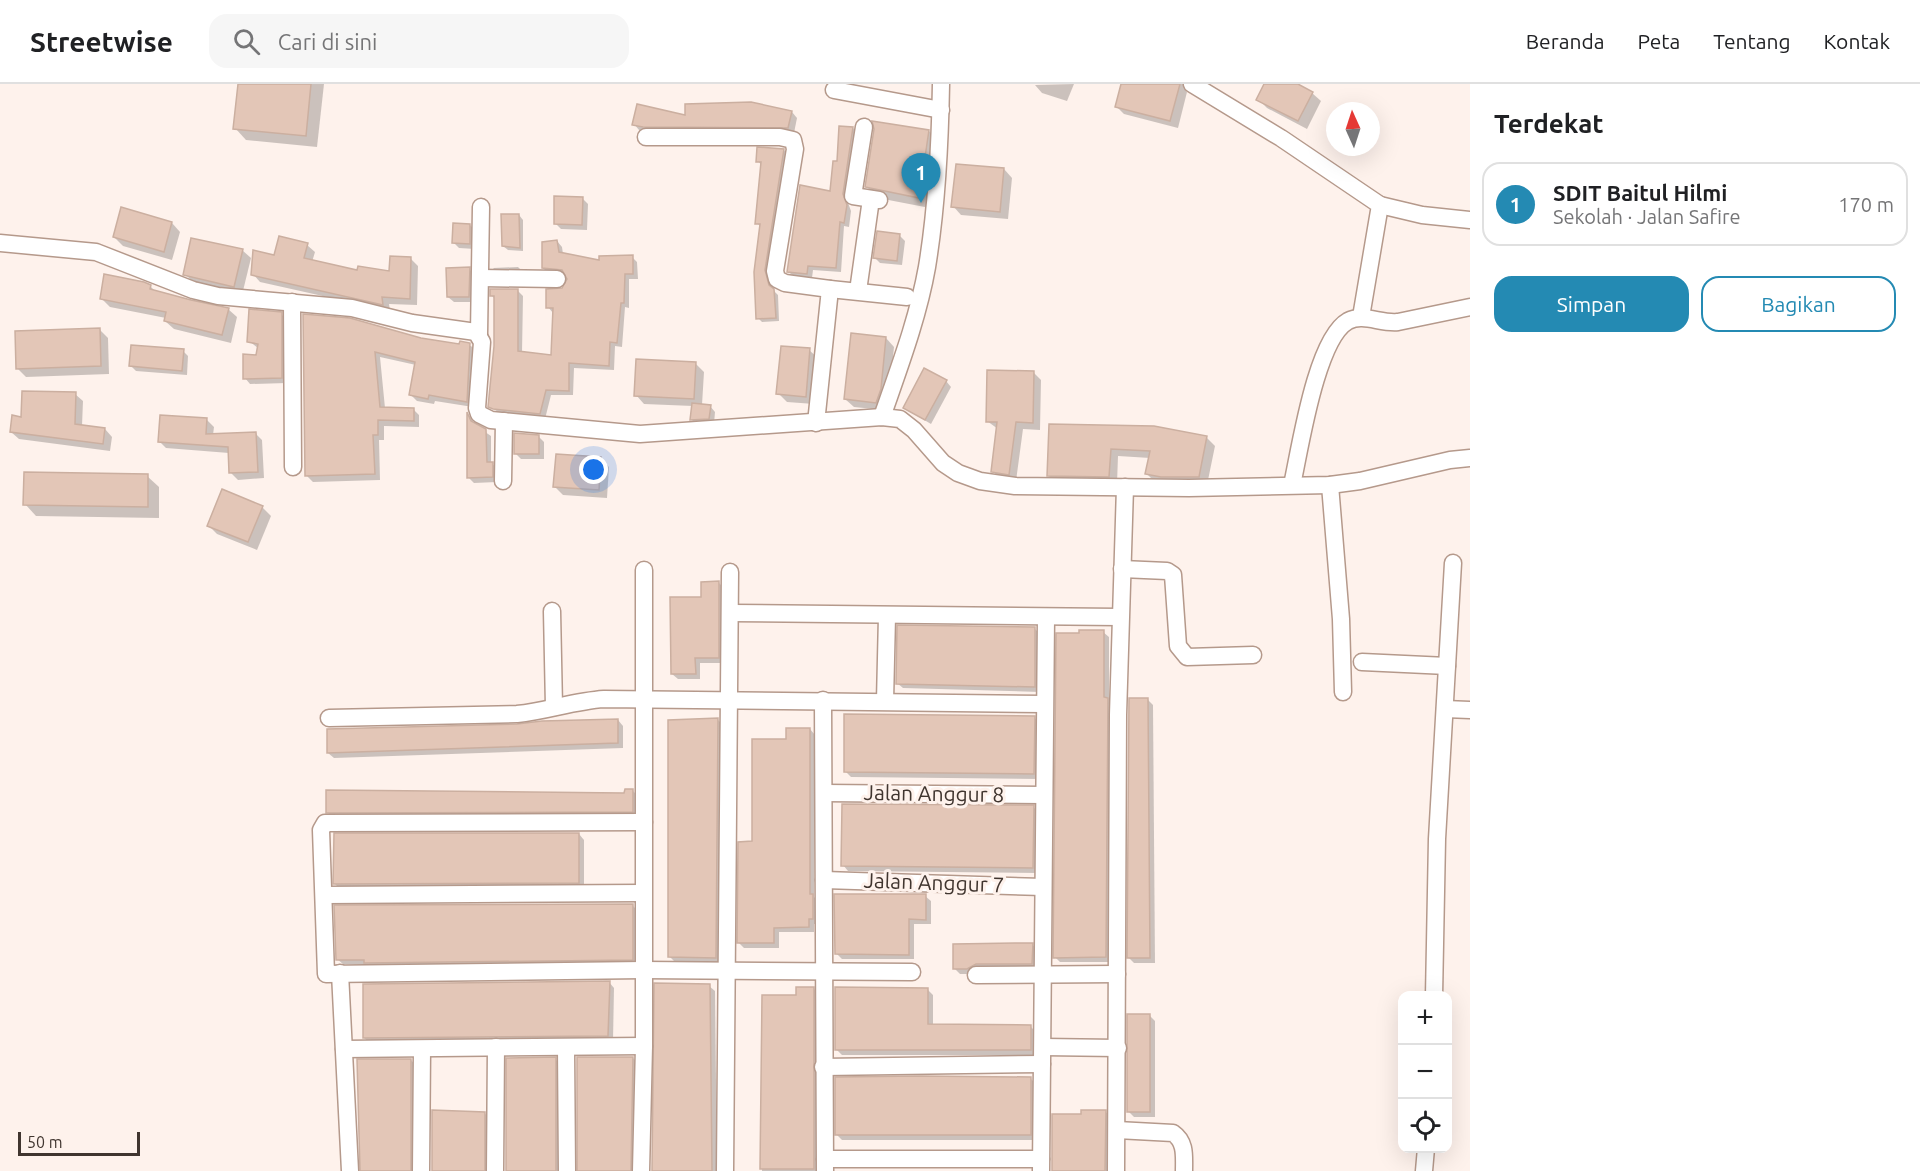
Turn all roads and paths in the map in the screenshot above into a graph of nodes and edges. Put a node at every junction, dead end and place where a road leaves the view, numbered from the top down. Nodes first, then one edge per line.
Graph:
1 (941, 84) edge
2 (1192, 84) edge
3 (834, 90) dead end
4 (941, 110) junction
5 (864, 127) dead end
6 (646, 138) dead end
7 (1380, 205) junction
8 (481, 207) dead end
9 (1470, 220) edge
10 (0, 243) edge
11 (481, 278) junction
12 (557, 279) dead end
13 (831, 289) junction
14 (858, 291) junction
15 (907, 297) dead end
16 (292, 302) junction
17 (1470, 307) edge
18 (1361, 317) junction
19 (479, 334) junction
20 (882, 417) junction
21 (504, 421) junction
22 (816, 423) junction
23 (1470, 458) edge
24 (293, 466) dead end
25 (503, 481) dead end
26 (1292, 485) junction
27 (1330, 485) junction
28 (1125, 487) junction
29 (1453, 563) dead end
30 (1122, 569) junction
31 (644, 570) dead end
32 (730, 572) dead end
33 (552, 611) dead end
34 (731, 613) junction
35 (887, 616) junction
36 (1046, 617) junction
37 (1120, 617) junction
38 (1252, 655) dead end
39 (1362, 662) dead end
40 (1447, 666) junction
41 (1343, 692) dead end
42 (645, 700) junction
43 (824, 700) junction
44 (730, 701) junction
45 (885, 701) junction
46 (1043, 704) junction
47 (555, 707) junction
48 (1445, 709) junction
49 (1470, 710) edge
50 (329, 718) dead end
51 (824, 793) junction
52 (1043, 795) junction
53 (644, 822) junction
54 (824, 880) junction
55 (1043, 886) junction
56 (643, 893) junction
57 (325, 895) junction
58 (643, 970) junction
59 (729, 971) junction
60 (823, 972) junction
61 (912, 972) dead end
62 (340, 973) junction
63 (1117, 974) junction
64 (976, 975) dead end
65 (1042, 975) junction
66 (1434, 991) edge
67 (644, 1046) junction
68 (496, 1047) junction
69 (566, 1048) junction
70 (1118, 1048) junction
71 (344, 1049) junction
72 (422, 1049) junction
73 (1042, 1056) junction
74 (823, 1067) junction
75 (1117, 1130) junction
76 (1426, 1153) edge
77 (825, 1165) edge
78 (1041, 1165) edge
79 (350, 1171) edge
80 (421, 1171) edge
81 (495, 1171) edge
82 (567, 1171) edge
83 (641, 1171) edge
84 (725, 1171) edge
85 (1116, 1171) edge
86 (1184, 1171) edge
87 (1424, 1171) edge

1 - 4 street
2 - 7 street
3 - 4 street
4 - 20 street
5 - 14 street
6 - 13 street
7 - 9 street
7 - 18 street
8 - 11 street
10 - 16 street
11 - 12 street
11 - 19 street
13 - 14 street
13 - 22 street
14 - 15 street
16 - 19 street
16 - 24 street
17 - 18 street
18 - 26 street
19 - 21 street
20 - 22 street
20 - 28 street
21 - 22 street
21 - 25 street
23 - 27 street
26 - 27 street
26 - 28 street
27 - 41 street
28 - 30 street
29 - 40 street
30 - 37 street
30 - 38 street
31 - 42 street
32 - 34 street
33 - 47 street
34 - 35 street
34 - 44 street
35 - 36 street
35 - 45 street
36 - 37 street
36 - 46 street
37 - 63 street
39 - 40 street
40 - 48 street
42 - 44 street
42 - 47 street
42 - 53 street
43 - 44 street
43 - 45 street
43 - 51 street
44 - 59 street
45 - 46 street
46 - 52 street
47 - 50 street
48 - 49 street
48 - 66 street
51 - 52 street, Jalan Anggur 8
51 - 54 street
52 - 55 street
53 - 56 street
53 - 57 street
54 - 55 street, Jalan Anggur 7
54 - 60 street
55 - 65 street
56 - 57 street
56 - 58 street
57 - 62 street
58 - 59 street
58 - 62 street
58 - 67 street
59 - 60 street
59 - 84 street
60 - 61 street
60 - 74 street
62 - 71 street
63 - 65 street
63 - 70 street
64 - 65 street
65 - 73 street
67 - 69 street
67 - 83 street
68 - 69 street
68 - 72 street
68 - 81 street
69 - 82 street
70 - 73 street
70 - 75 street
71 - 72 street
71 - 79 street
72 - 80 street
73 - 74 street
73 - 78 street
74 - 77 street
75 - 85 street
75 - 86 street
76 - 87 street
77 - 78 street

